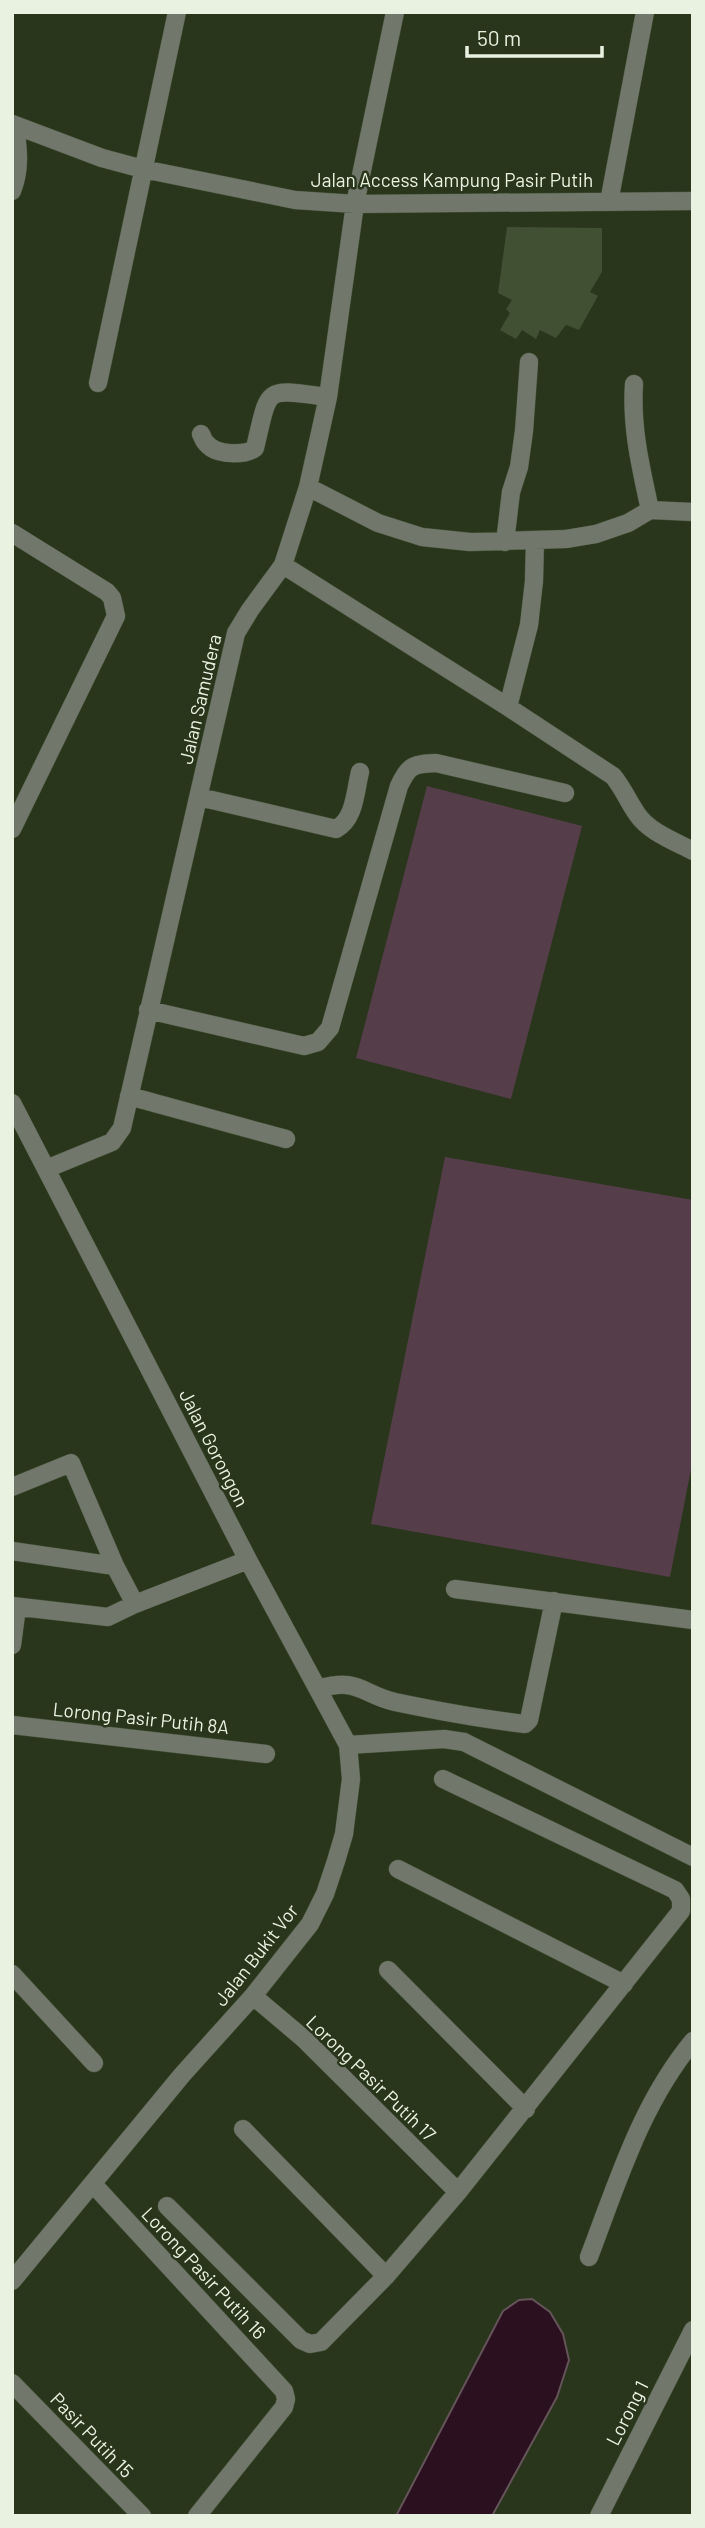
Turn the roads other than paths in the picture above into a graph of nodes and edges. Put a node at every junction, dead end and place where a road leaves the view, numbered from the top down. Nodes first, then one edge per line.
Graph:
1 (177, 12) edge
2 (395, 12) edge
3 (645, 12) edge
4 (14, 125) edge
5 (143, 169) junction
6 (12, 191) edge
7 (693, 201) edge
8 (609, 202) junction
9 (355, 204) junction
10 (529, 362) dead end
11 (99, 383) dead end
12 (634, 384) dead end
13 (328, 397) junction
14 (201, 434) dead end
15 (308, 487) junction
16 (649, 510) junction
17 (693, 512) edge
18 (12, 533) edge
19 (535, 540) junction
20 (505, 542) junction
21 (284, 565) junction
22 (508, 707) junction
23 (360, 772) dead end
24 (565, 793) dead end
25 (199, 797) junction
26 (12, 829) edge
27 (693, 851) edge
28 (148, 1010) junction
29 (129, 1096) junction
30 (12, 1103) edge
31 (286, 1139) dead end
32 (46, 1169) junction
33 (12, 1487) edge
34 (12, 1551) edge
35 (248, 1560) junction
36 (115, 1566) junction
37 (455, 1589) dead end
38 (554, 1601) junction
39 (135, 1604) junction
40 (15, 1606) edge
41 (693, 1620) edge
42 (12, 1644) edge
43 (317, 1689) junction
44 (12, 1725) edge
45 (348, 1745) junction
46 (266, 1754) dead end
47 (443, 1779) dead end
48 (693, 1857) edge
49 (398, 1869) dead end
50 (388, 1970) dead end
51 (12, 1974) edge
52 (624, 1984) junction
53 (253, 1996) junction
54 (693, 2041) edge
55 (94, 2063) dead end
56 (526, 2109) junction
57 (243, 2129) dead end
58 (93, 2184) junction
59 (458, 2192) junction
60 (167, 2206) dead end
61 (589, 2256) dead end
62 (386, 2276) junction
63 (12, 2281) edge
64 (693, 2330) edge
65 (12, 2383) edge
66 (142, 2516) edge
67 (197, 2516) edge
68 (599, 2516) edge

1 - 5 street
2 - 9 street, Jalan Samudera
3 - 8 street
4 - 5 street, Jalan Access Kampung Pasir Putih
4 - 6 street
5 - 9 street, Jalan Access Kampung Pasir Putih
5 - 11 street
7 - 8 street, Jalan Access Kampung Pasir Putih
8 - 9 street, Jalan Access Kampung Pasir Putih
9 - 13 street, Jalan Samudera
10 - 20 street
12 - 16 street
13 - 14 street
13 - 15 street, Jalan Samudera
15 - 20 street
15 - 21 street, Jalan Samudera
16 - 17 street
16 - 19 street
18 - 26 street
19 - 20 street
19 - 22 street
21 - 22 street
21 - 25 street, Jalan Samudera
22 - 27 street
23 - 25 street
24 - 28 street
25 - 28 street, Jalan Samudera
28 - 29 street, Jalan Samudera
29 - 31 street
29 - 32 street, Jalan Samudera
30 - 32 street, Jalan Gorongon
32 - 35 street, Jalan Gorongon
33 - 36 street
34 - 36 street
35 - 39 street
35 - 43 street, Jalan Gorongon
36 - 39 street
37 - 38 street
38 - 41 street
38 - 43 street
39 - 40 street
40 - 42 street
43 - 45 street, Jalan Gorongon
44 - 46 street, Lorong Pasir Putih 8A
45 - 48 street
45 - 53 street, Jalan Bukit Vor
47 - 52 street
49 - 52 street
50 - 56 street
51 - 55 street
52 - 56 street
53 - 58 street, Jalan Bukit Vor
53 - 59 street, Lorong Pasir Putih 17
54 - 61 street
56 - 59 street
57 - 62 street
58 - 63 street, Jalan Bukit Vor
58 - 67 street, Lorong Pasir Putih 16
59 - 62 street
60 - 62 street
64 - 68 street, Lorong 1
65 - 66 street, Pasir Putih 15

